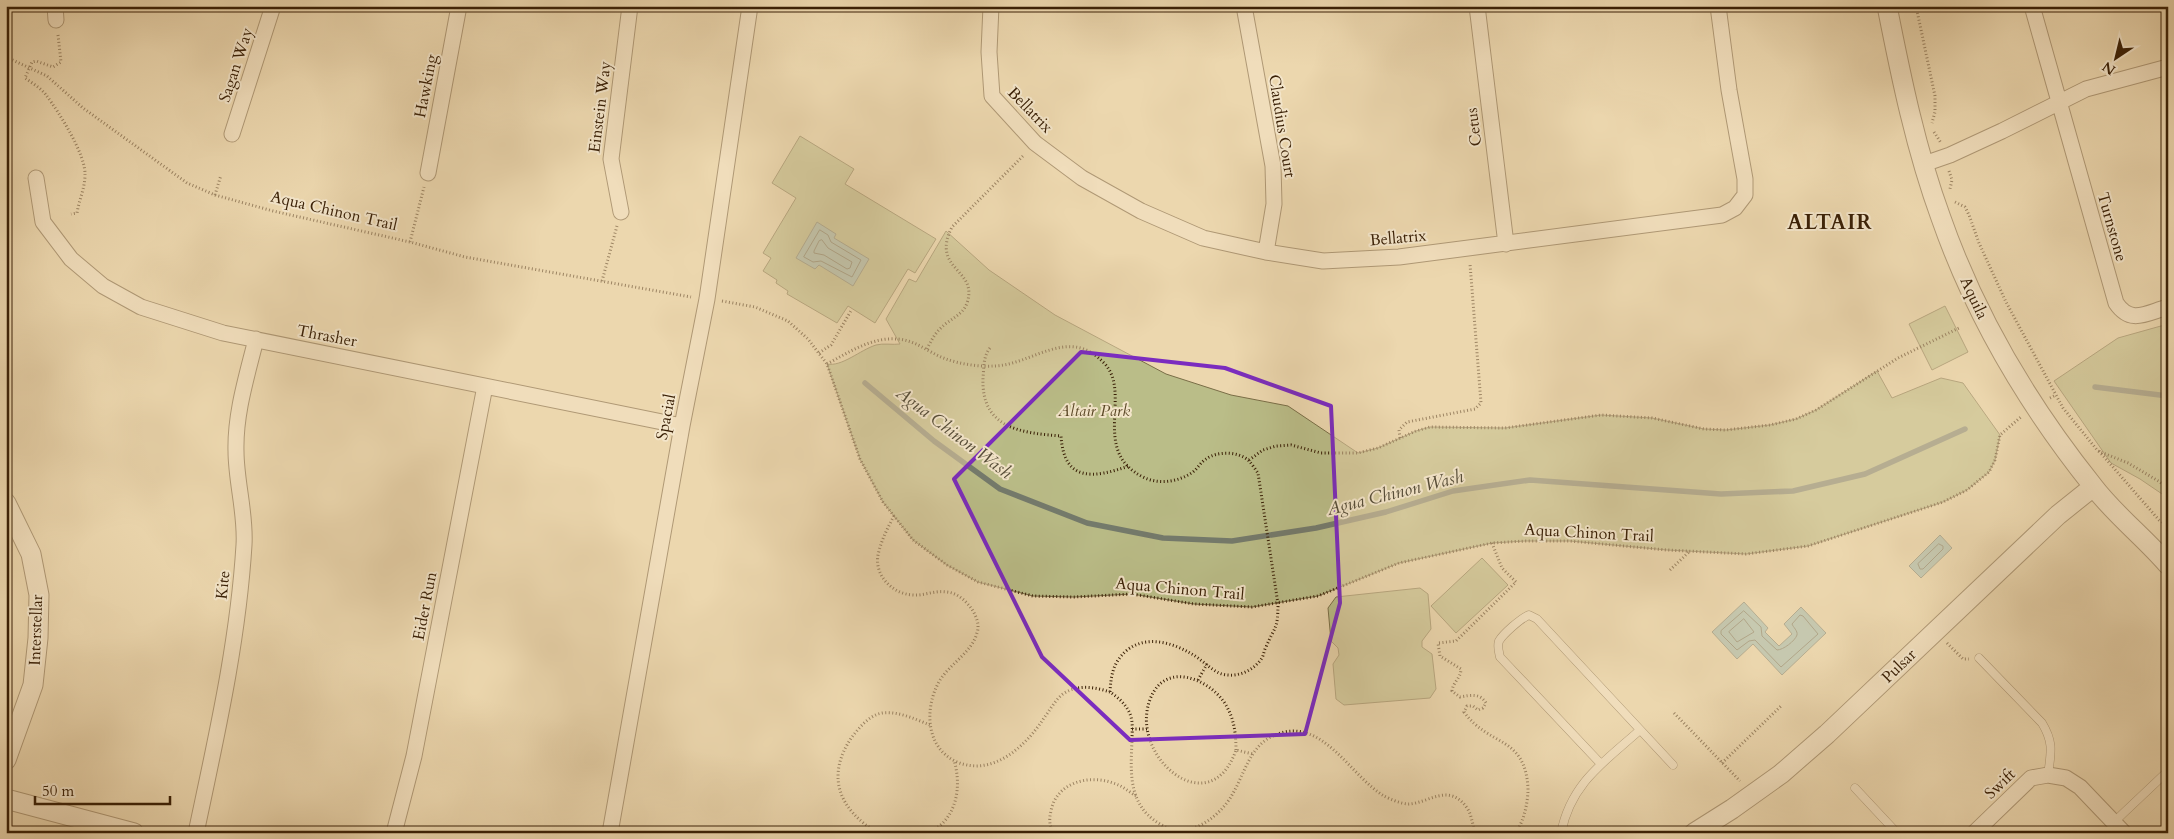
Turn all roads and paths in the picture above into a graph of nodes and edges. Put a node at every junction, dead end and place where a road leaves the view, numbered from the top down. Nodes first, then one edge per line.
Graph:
1 (273, 6) edge
2 (459, 6) edge
3 (630, 6) edge
4 (750, 6) edge
5 (991, 6) edge
6 (1244, 6) edge
7 (1477, 6) edge
8 (1718, 6) edge
9 (1887, 6) edge
10 (1916, 6) edge
11 (2032, 6) edge
12 (56, 13) edge
13 (6, 57) edge
14 (28, 67) junction
15 (2168, 67) edge
16 (2059, 103) junction
17 (232, 134) dead end
18 (1035, 143) junction
19 (1945, 157) junction
20 (1924, 164) junction
21 (428, 173) joint
22 (221, 175) dead end
23 (36, 178) dead end
24 (215, 195) junction
25 (621, 212) joint
26 (71, 214) dead end
27 (410, 242) junction
28 (1506, 244) junction
29 (1469, 249) junction
30 (1266, 252) junction
31 (602, 281) junction
32 (695, 298) dead end
33 (718, 300) dead end
34 (2168, 307) edge
35 (852, 309) dead end
36 (1959, 328) dead end
37 (256, 339) junction
38 (990, 348) dead end
39 (927, 349) junction
40 (819, 353) junction
41 (827, 364) junction
42 (984, 365) junction
43 (485, 386) junction
44 (2056, 395) junction
45 (2048, 399) dead end
46 (2025, 414) dead end
47 (682, 426) junction
48 (1400, 438) junction
49 (2098, 450) junction
50 (1248, 460) junction
51 (1129, 466) junction
52 (2093, 487) junction
53 (2168, 489) edge
54 (6, 502) edge
55 (894, 516) junction
56 (2168, 526) edge
57 (1492, 543) junction
58 (2159, 547) edge
59 (1690, 551) junction
60 (2168, 565) edge
61 (1670, 570) dead end
62 (1278, 604) junction
63 (1936, 631) junction
64 (1979, 658) joint
65 (1206, 664) junction
66 (1198, 680) junction
67 (1110, 692) junction
68 (1781, 706) dead end
69 (1674, 713) dead end
70 (930, 725) junction
71 (1132, 729) junction
72 (1147, 729) junction
73 (1640, 730) junction
74 (1236, 750) junction
75 (1253, 754) junction
76 (6, 760) edge
77 (954, 760) junction
78 (1722, 763) junction
79 (1602, 764) junction
80 (1673, 766) dead end
81 (2168, 771) edge
82 (2048, 775) junction
83 (1856, 788) dead end
84 (1752, 794) junction
85 (1136, 797) junction
86 (6, 799) edge
87 (2119, 827) edge
88 (1707, 830) edge
89 (134, 833) edge
90 (196, 833) edge
91 (394, 833) edge
92 (610, 833) edge
93 (878, 833) edge
94 (929, 833) edge
95 (1054, 833) edge
96 (1476, 833) edge
97 (1516, 833) edge
98 (1561, 833) edge
99 (1897, 833) edge
100 (1974, 833) edge

1 - 17 street, Sagan Way
2 - 21 street, Hawking
3 - 25 street, Einstein Way
4 - 47 street, Spacial
5 - 18 street, Bellatrix
6 - 30 street, Claudius Court
7 - 28 street, Cetus
8 - 28 street, Bellatrix
9 - 20 street, Aquila
10 - 19 path
11 - 16 street
12 - 14 path
13 - 14 path, Aqua Chinon Trail
14 - 24 path, Aqua Chinon Trail
14 - 26 path
15 - 16 street
16 - 19 street
16 - 34 street, Turnstone
18 - 30 street, Bellatrix
18 - 39 path
19 - 20 street
19 - 44 path
20 - 52 street, Aquila
21 - 27 path
22 - 24 path
23 - 37 street, Thrasher
24 - 27 path, Aqua Chinon Trail
25 - 31 path
27 - 31 path, Aqua Chinon Trail
28 - 29 street, Bellatrix
29 - 30 street, Bellatrix
29 - 48 path
31 - 32 path, Aqua Chinon Trail
33 - 40 path, Aqua Chinon Trail
35 - 40 path
36 - 48 path
37 - 43 street, Thrasher
37 - 90 street, Kite
38 - 42 path
39 - 41 path
39 - 42 path
40 - 41 path, Aqua Chinon Trail
41 - 55 path, Aqua Chinon Trail
42 - 51 path
42 - 51 path
43 - 47 street, Thrasher
43 - 91 street, Eider Run
44 - 45 path
44 - 49 path
46 - 59 path, Aqua Chinon Trail
47 - 92 street, Spacial
48 - 50 path
49 - 53 path
49 - 56 path
50 - 51 path
50 - 62 path
52 - 58 street, Aquila
52 - 63 street, Pulsar
54 - 76 street, Interstellar
55 - 62 path, Aqua Chinon Trail
55 - 70 path
57 - 59 path, Aqua Chinon Trail
57 - 62 path, Aqua Chinon Trail
57 - 97 path
58 - 60 street, Aquila
59 - 61 path
62 - 65 path
63 - 64 path
63 - 84 street, Pulsar
64 - 82 lane
65 - 66 path
65 - 67 path
66 - 72 path
66 - 74 path
67 - 71 path
67 - 77 path
68 - 78 path
69 - 78 path
70 - 77 path
70 - 93 path
71 - 72 path
71 - 85 path
72 - 74 path
73 - 79 lane
73 - 79 lane
73 - 80 lane
74 - 75 path
75 - 85 path
75 - 96 path
77 - 94 path
78 - 84 path
79 - 98 lane
81 - 87 lane
82 - 87 street
82 - 100 street, Swift
83 - 99 lane
84 - 88 street, Pulsar
85 - 95 path
86 - 89 street

